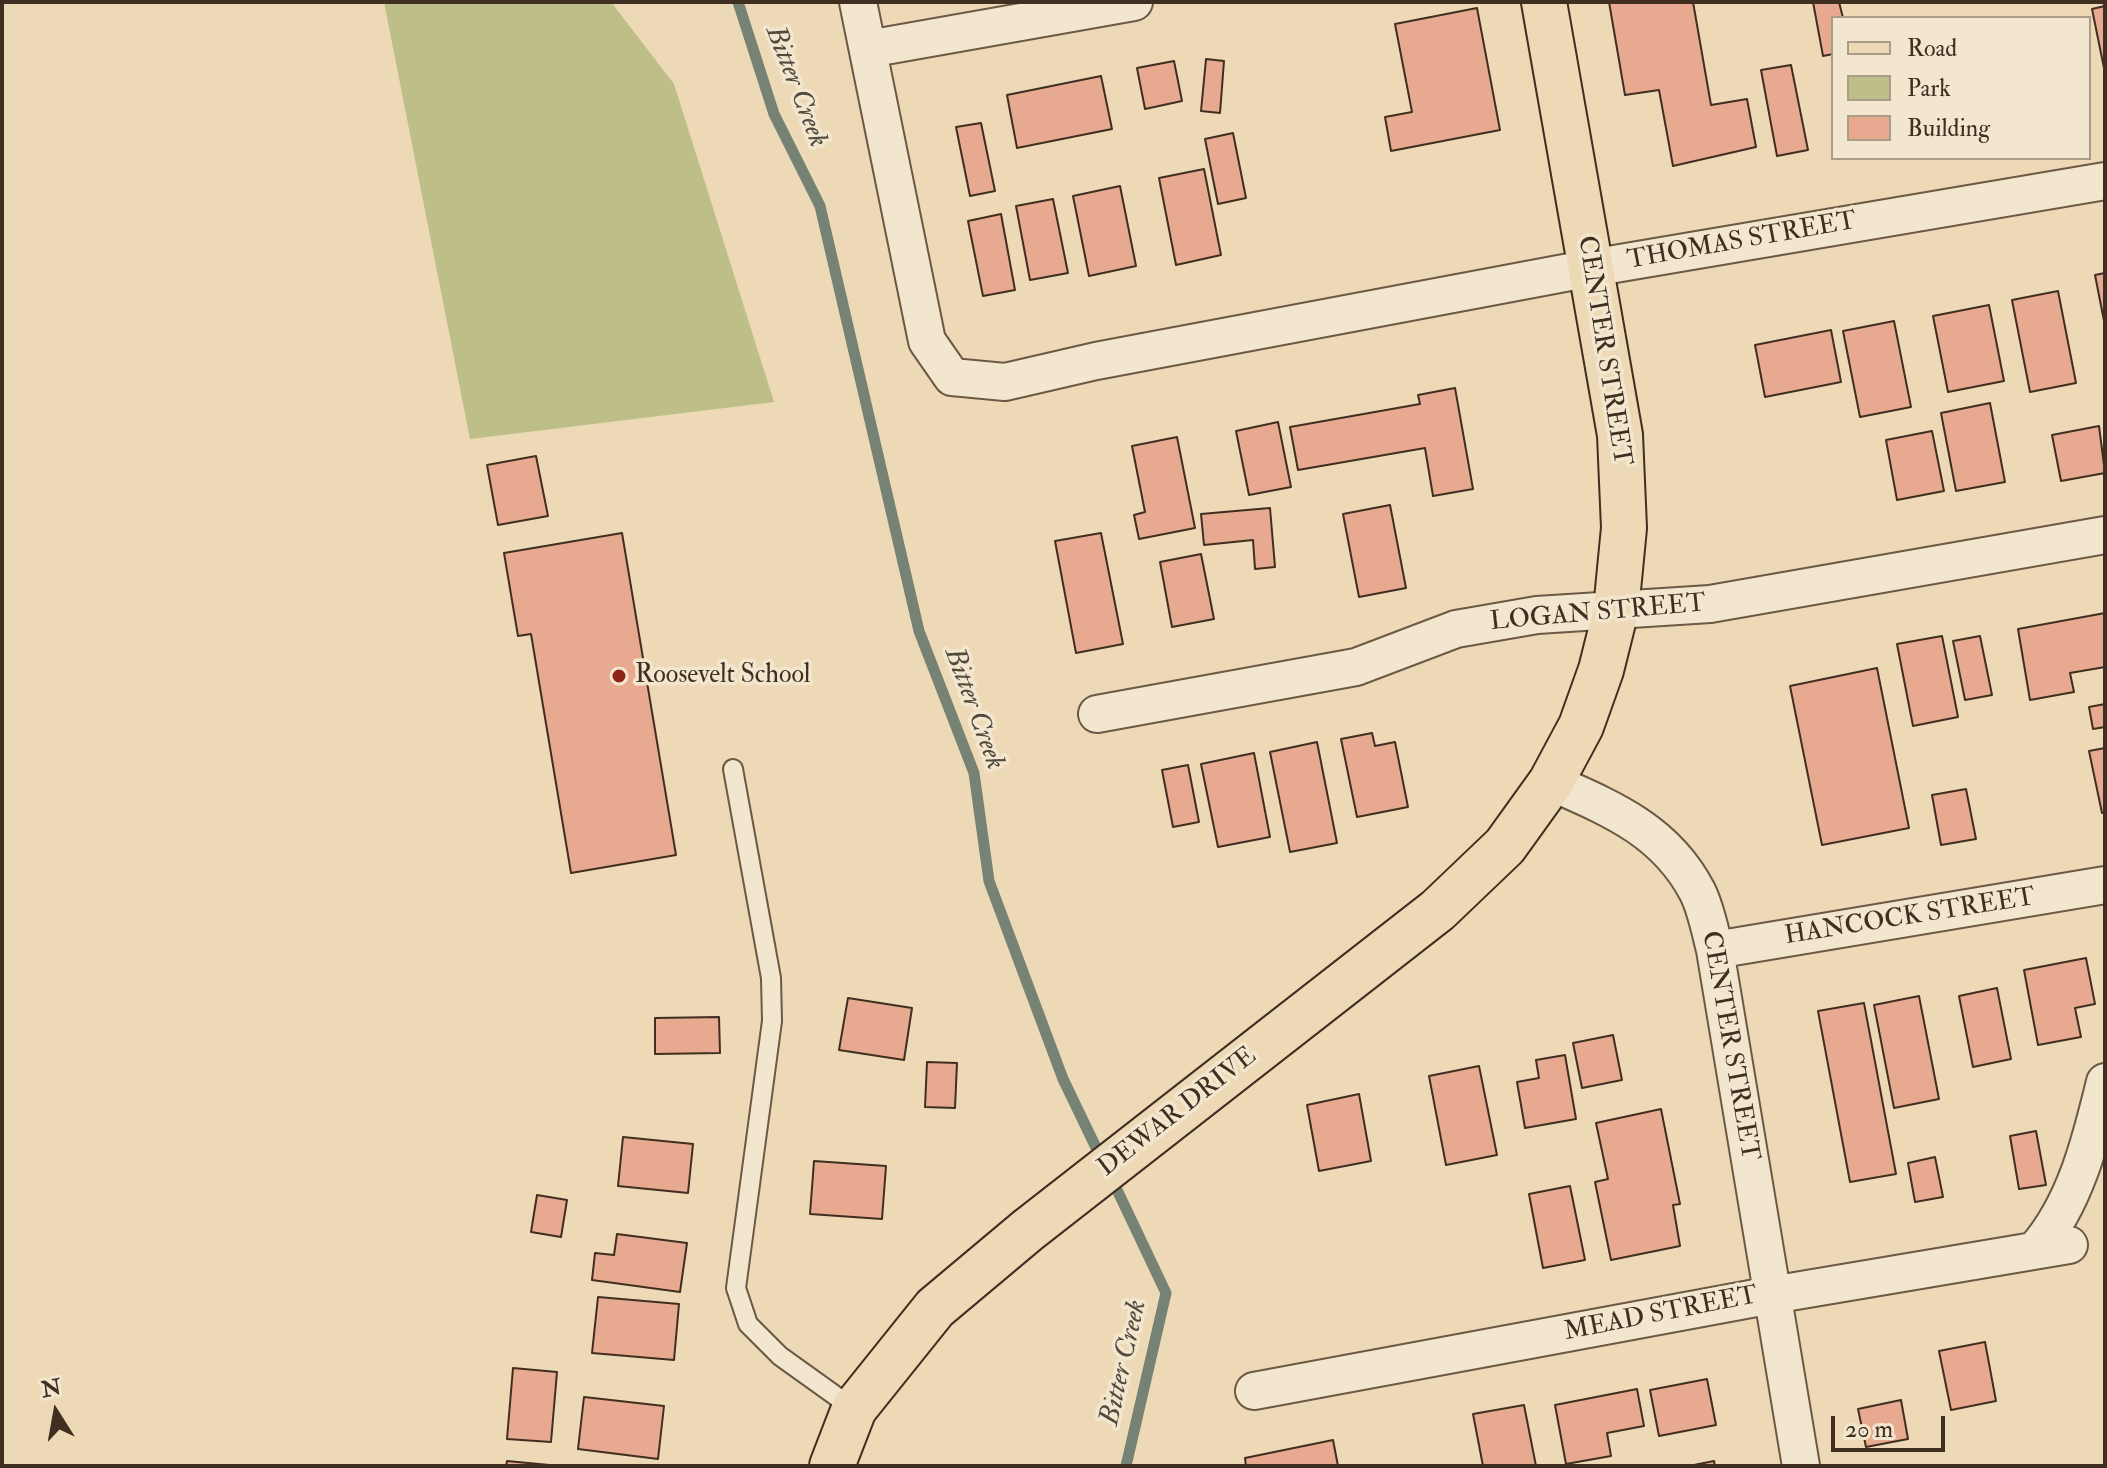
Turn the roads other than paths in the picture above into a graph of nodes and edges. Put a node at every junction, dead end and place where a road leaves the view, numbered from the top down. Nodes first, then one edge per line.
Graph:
1 (858, 2) edge
2 (1134, 2) edge
3 (1544, 2) edge
4 (868, 49) junction
5 (2105, 181) edge
6 (1591, 268) junction
7 (2105, 535) edge
8 (1616, 610) junction
9 (1097, 714) dead end
10 (733, 769) dead end
11 (1551, 782) junction
12 (2105, 885) edge
13 (1715, 950) junction
14 (2105, 1082) edge
15 (1772, 1295) junction
16 (1254, 1391) dead end
17 (854, 1409) junction
18 (832, 1466) edge
19 (1801, 1466) edge

1 - 4 street, THOMAS STREET
2 - 4 street
3 - 6 main road, CENTER STREET
4 - 6 street, THOMAS STREET
5 - 6 street, THOMAS STREET
6 - 8 main road, CENTER STREET
7 - 8 street, LOGAN STREET
8 - 9 street, LOGAN STREET
8 - 11 main road, CENTER STREET
10 - 17 lane
11 - 13 street, CENTER STREET
11 - 17 main road, DEWAR DRIVE
12 - 13 street, HANCOCK STREET
13 - 15 street, CENTER STREET
14 - 15 street, MEAD STREET
15 - 16 street, MEAD STREET
15 - 19 street, CENTER STREET
17 - 18 main road, DEWAR DRIVE

